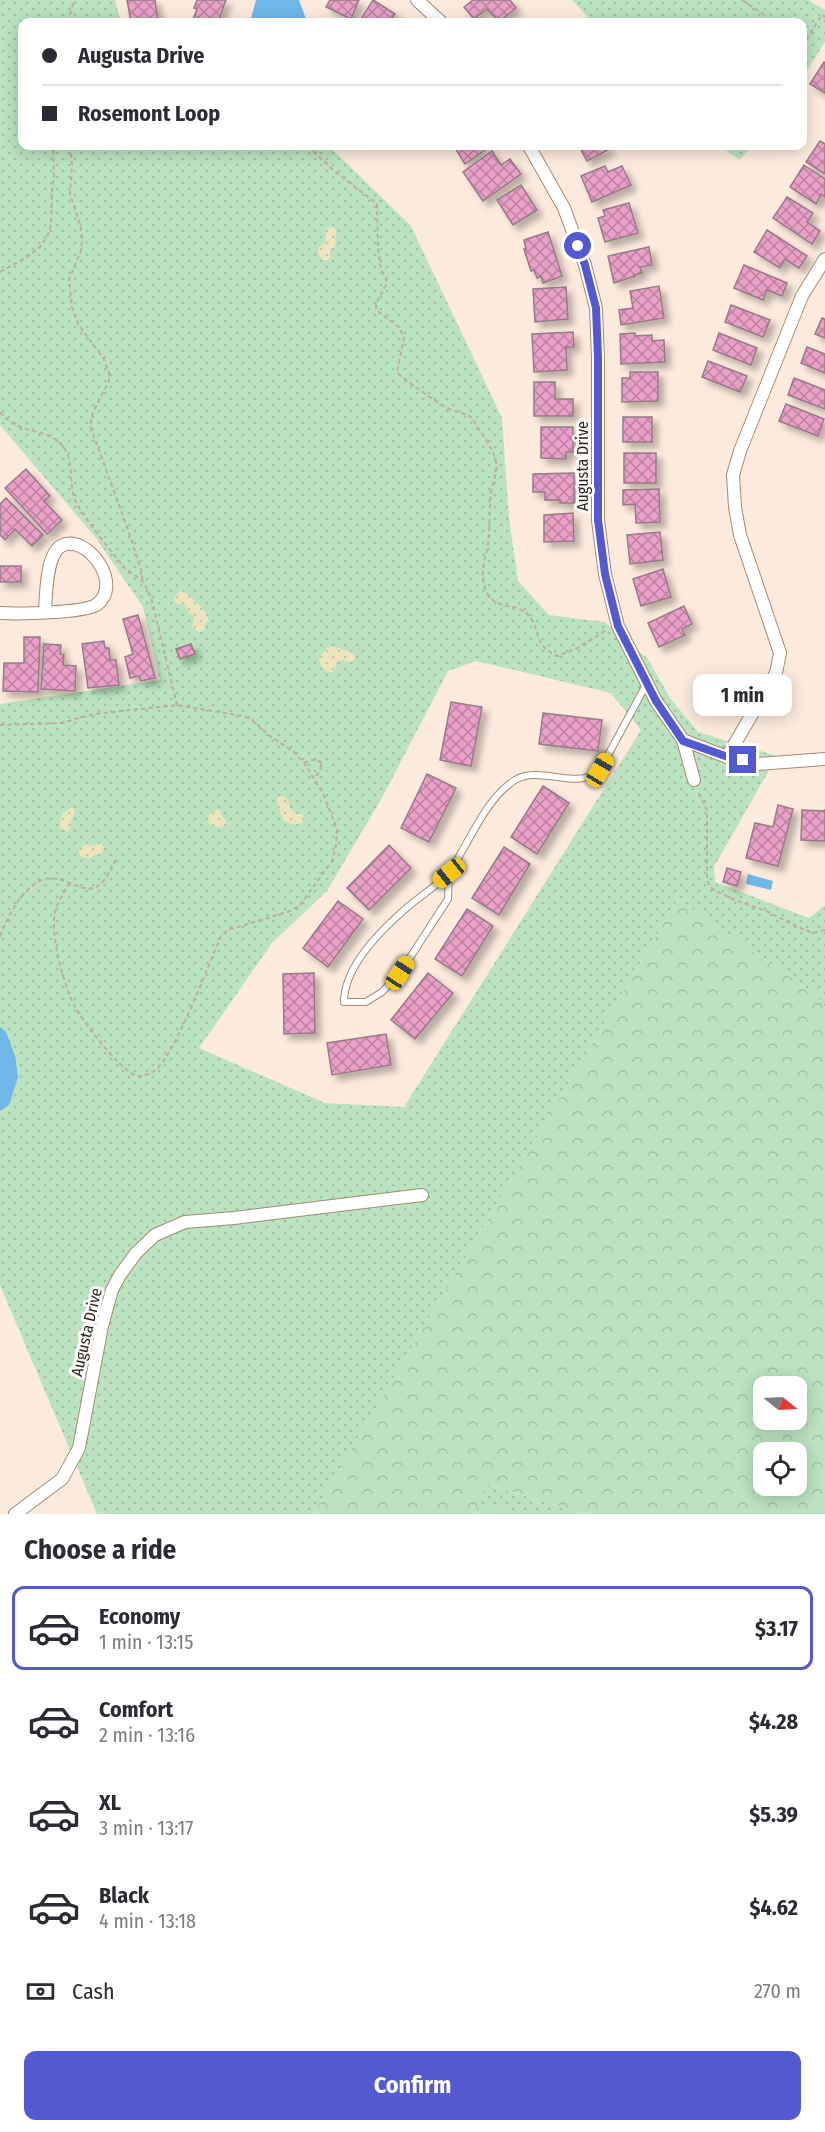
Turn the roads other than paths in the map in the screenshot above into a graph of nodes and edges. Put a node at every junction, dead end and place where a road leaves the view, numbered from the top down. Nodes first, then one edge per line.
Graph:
1 (417, 0) edge
2 (437, 18) edge
3 (531, 150) edge
4 (825, 259) edge
5 (45, 612) junction
6 (0, 613) edge
7 (647, 682) junction
8 (683, 741) junction
9 (728, 757) junction
10 (825, 759) edge
11 (694, 780) road end
12 (449, 873) junction
13 (422, 1195) dead end
14 (15, 1514) edge

1 - 2 street
3 - 7 street, Augusta Drive
4 - 9 street
5 - 5 street
5 - 6 street
7 - 8 street, Augusta Drive
7 - 12 lane
8 - 9 street
8 - 11 street, Augusta Drive
9 - 10 street
12 - 12 lane
13 - 14 street, Augusta Drive

